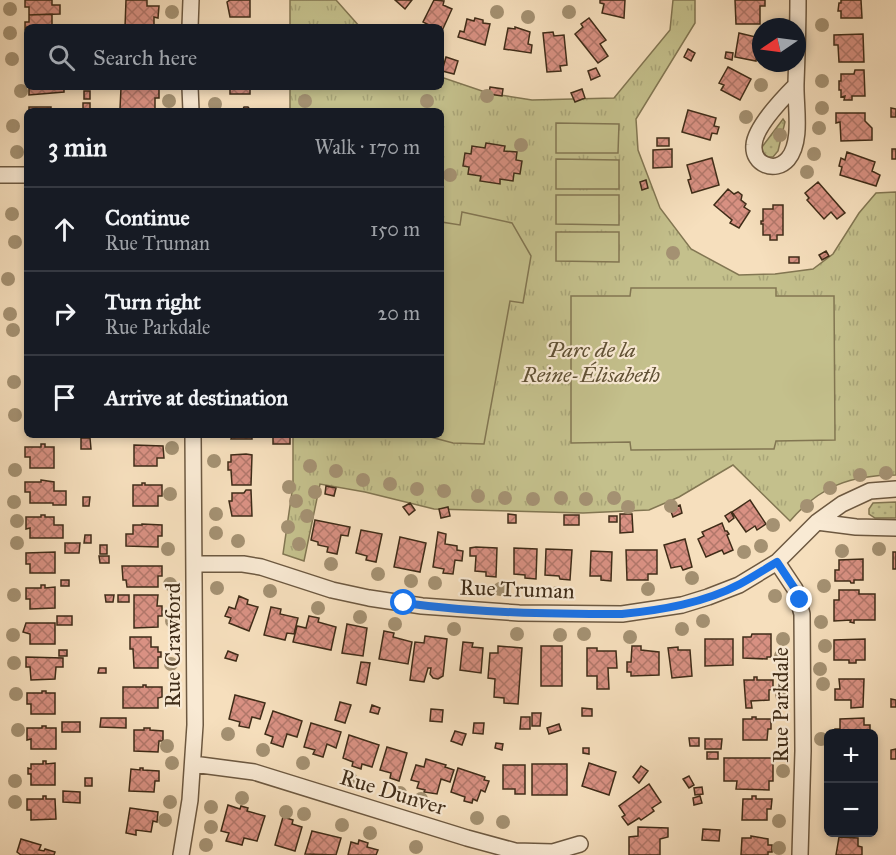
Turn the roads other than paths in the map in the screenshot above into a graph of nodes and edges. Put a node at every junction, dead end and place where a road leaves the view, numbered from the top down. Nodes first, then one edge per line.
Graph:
1 (190, 0) edge
2 (798, 0) edge
3 (190, 24) edge
4 (796, 85) junction
5 (190, 90) edge
6 (191, 108) edge
7 (0, 175) edge
8 (24, 175) edge
9 (194, 438) edge
10 (896, 489) edge
11 (817, 522) junction
12 (896, 528) edge
13 (777, 562) junction
14 (194, 564) junction
15 (194, 764) junction
16 (580, 844) dead end
17 (181, 855) edge
18 (800, 855) edge

1 - 3 street
2 - 4 street
4 - 4 street
5 - 6 street
7 - 8 street
9 - 14 street, Rue Crawford
10 - 11 street, Rue Truman
11 - 12 street
11 - 13 street, Rue Truman
13 - 14 street, Rue Truman
13 - 18 street, Rue Parkdale
14 - 15 street, Rue Crawford
15 - 16 street, Rue Dunver
15 - 17 street, Rue Crawford

